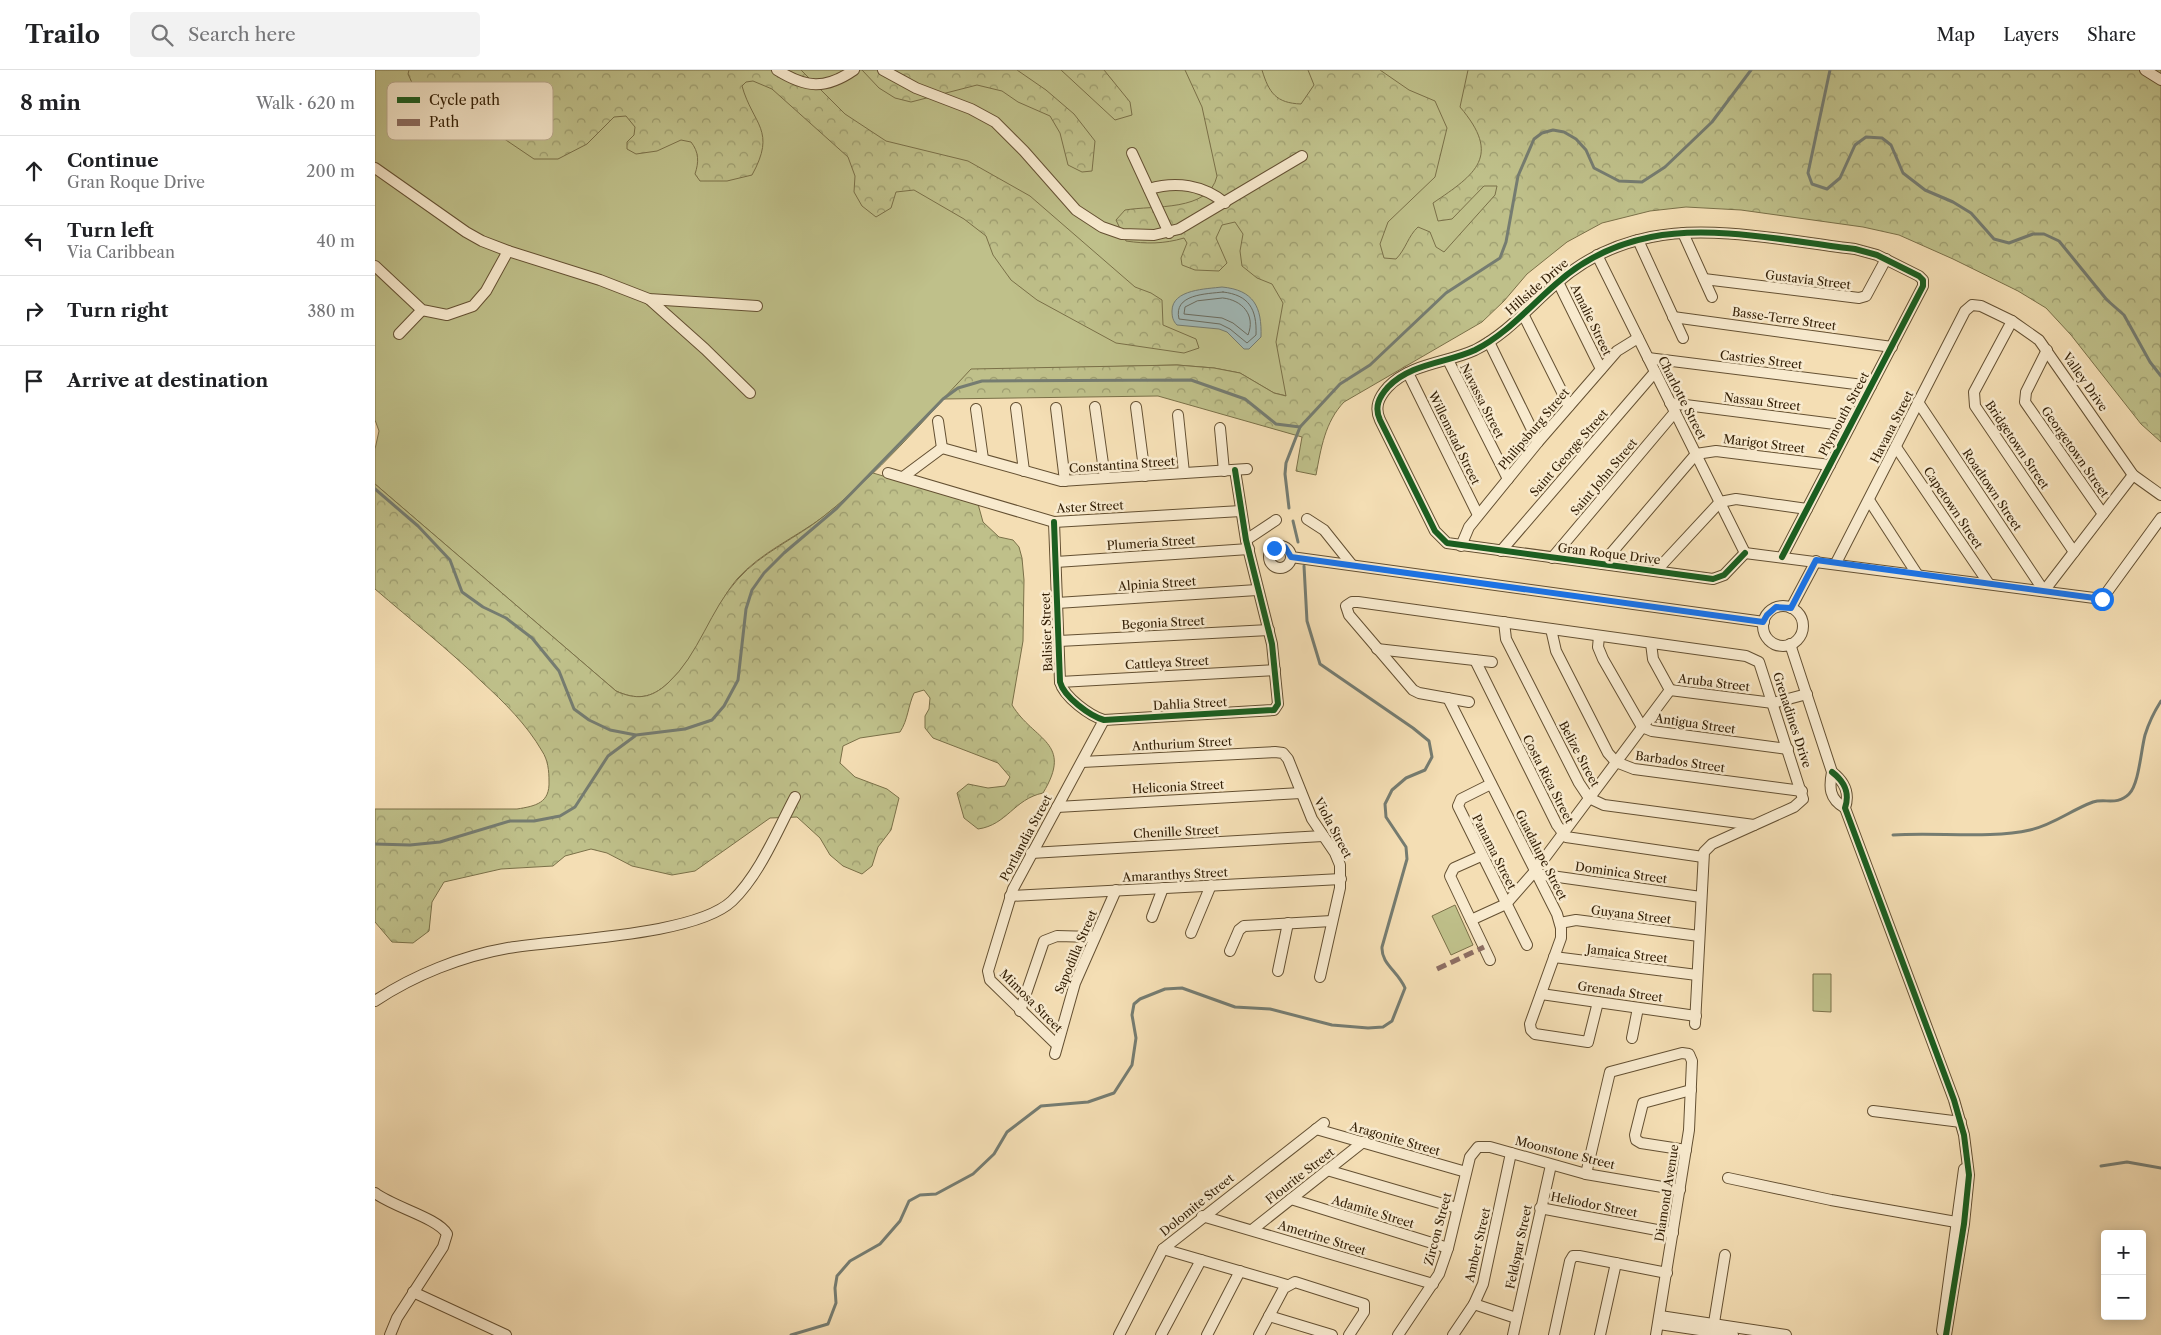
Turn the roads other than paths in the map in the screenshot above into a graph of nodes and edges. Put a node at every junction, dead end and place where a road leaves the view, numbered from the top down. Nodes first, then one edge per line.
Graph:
1 (777, 70) edge
2 (854, 70) edge
3 (883, 70) edge
4 (2145, 70) edge
5 (2161, 80) edge
6 (1132, 153) dead end
7 (1302, 156) dead end
8 (375, 168) edge
9 (1149, 189) junction
10 (1225, 203) junction
11 (1169, 233) junction
12 (1683, 233) junction
13 (1638, 240) junction
14 (508, 251) junction
15 (1597, 255) junction
16 (1886, 259) junction
17 (375, 266) edge
18 (1704, 279) junction
19 (1558, 282) junction
20 (1923, 282) joint
21 (1712, 297) dead end
22 (649, 299) junction
23 (1972, 305) joint
24 (757, 306) dead end
25 (421, 310) junction
26 (1523, 314) junction
27 (1673, 317) junction
28 (2012, 321) junction
29 (399, 334) dead end
30 (1638, 338) junction
31 (1683, 338) dead end
32 (1489, 342) junction
33 (1892, 347) junction
34 (2047, 350) junction
35 (1648, 358) junction
36 (1448, 360) junction
37 (1601, 370) junction
38 (1655, 372) junction
39 (1408, 373) junction
40 (1871, 386) junction
41 (750, 393) dead end
42 (1919, 402) junction
43 (1569, 406) junction
44 (1136, 407) dead end
45 (1016, 408) dead end
46 (1056, 408) dead end
47 (1095, 408) dead end
48 (1673, 408) junction
49 (976, 409) dead end
50 (1178, 415) dead end
51 (938, 421) dead end
52 (1851, 426) junction
53 (1220, 428) dead end
54 (1538, 442) junction
55 (1896, 446) junction
56 (942, 448) junction
57 (1696, 454) junction
58 (983, 459) junction
59 (1830, 465) junction
60 (1247, 469) dead end
61 (1024, 470) junction
62 (1235, 470) junction
63 (1224, 471) junction
64 (888, 473) dead end
65 (1184, 473) junction
66 (2133, 475) junction
67 (1145, 476) junction
68 (903, 477) junction
69 (1105, 478) junction
70 (1508, 479) junction
71 (1065, 481) junction
72 (2161, 494) edge
73 (1869, 500) junction
74 (1720, 502) junction
75 (1807, 510) junction
76 (1241, 511) junction
77 (2103, 514) junction
78 (1479, 515) junction
79 (2161, 518) edge
80 (1307, 519) dead end
81 (1276, 520) dead end
82 (1055, 522) junction
83 (1247, 544) junction
84 (1461, 546) junction
85 (1501, 551) junction
86 (2074, 552) junction
87 (1745, 553) junction
88 (1782, 557) junction
89 (1551, 558) junction
90 (1251, 560) junction
91 (1816, 560) junction
92 (1056, 562) junction
93 (1837, 563) junction
94 (1602, 564) junction
95 (1352, 565) junction
96 (1656, 571) junction
97 (1917, 574) junction
98 (1989, 584) junction
99 (1257, 590) junction
100 (2044, 591) junction
101 (1057, 603) junction
102 (1791, 608) junction
103 (1504, 622) junction
104 (1763, 622) junction
105 (1551, 629) junction
106 (1269, 630) junction
107 (1599, 636) junction
108 (1059, 641) junction
109 (1651, 643) junction
110 (1790, 644) junction
111 (1377, 648) junction
112 (1475, 660) junction
113 (1492, 662) dead end
114 (1275, 670) junction
115 (1060, 682) junction
116 (1670, 690) junction
117 (1807, 694) junction
118 (1449, 698) junction
119 (1469, 702) dead end
120 (1773, 703) junction
121 (1104, 720) junction
122 (1642, 727) junction
123 (1788, 749) junction
124 (1283, 753) joint
125 (1081, 762) junction
126 (1616, 762) junction
127 (1832, 772) junction
128 (1491, 784) junction
129 (1802, 791) junction
130 (1301, 793) junction
131 (795, 797) dead end
132 (1589, 798) junction
133 (1057, 807) junction
134 (1845, 808) junction
135 (1755, 825) junction
136 (1562, 834) junction
137 (1323, 836) junction
138 (1031, 853) junction
139 (1481, 856) junction
140 (1703, 856) junction
141 (1536, 873) junction
142 (1341, 879) junction
143 (1211, 885) junction
144 (1163, 888) junction
145 (1116, 890) junction
146 (1010, 896) junction
147 (1701, 897) junction
148 (1506, 904) junction
149 (1152, 917) dead end
150 (1471, 920) junction
151 (1332, 921) junction
152 (1288, 923) junction
153 (1560, 923) junction
154 (1191, 933) dead end
155 (1699, 936) junction
156 (1094, 937) junction
157 (1527, 945) dead end
158 (1230, 951) dead end
159 (1554, 957) junction
160 (1490, 960) dead end
161 (1277, 971) dead end
162 (989, 975) joint
163 (1697, 975) junction
164 (1320, 977) dead end
165 (1541, 994) junction
166 (375, 1001) edge
167 (1598, 1002) junction
168 (1638, 1008) junction
169 (1020, 1011) junction
170 (1632, 1038) dead end
171 (1056, 1049) joint
172 (1691, 1090) junction
173 (1873, 1111) dead end
174 (1961, 1122) junction
175 (1320, 1126) joint
176 (1363, 1142) junction
177 (1474, 1149) joint
178 (1686, 1150) junction
179 (1511, 1153) junction
180 (1967, 1162) junction
181 (1551, 1165) junction
182 (1327, 1170) junction
183 (1466, 1172) junction
184 (1586, 1174) junction
185 (1728, 1178) dead end
186 (1680, 1190) junction
187 (375, 1193) edge
188 (1291, 1199) junction
189 (1457, 1208) junction
190 (1540, 1208) junction
191 (1202, 1216) junction
192 (1956, 1222) junction
193 (1252, 1230) junction
194 (1673, 1233) junction
195 (1448, 1248) junction
196 (1163, 1249) junction
197 (1725, 1255) dead end
198 (1201, 1260) junction
199 (1616, 1263) junction
200 (1240, 1271) junction
201 (1667, 1273) junction
202 (1289, 1284) junction
203 (1433, 1284) junction
204 (413, 1292) junction
205 (1474, 1304) junction
206 (1269, 1316) junction
207 (1516, 1318) junction
208 (1659, 1320) junction
209 (1713, 1330) edge
210 (1768, 1334) edge
211 (390, 1335) edge
212 (506, 1335) edge
213 (1119, 1335) edge
214 (1161, 1335) edge
215 (1207, 1335) edge
216 (1259, 1335) edge
217 (1332, 1335) edge
218 (1349, 1335) edge
219 (1398, 1335) edge
220 (1453, 1335) edge
221 (1513, 1335) edge
222 (1554, 1335) edge
223 (1600, 1335) edge
224 (1656, 1335) edge
225 (1733, 1335) edge
226 (1786, 1335) edge
227 (1942, 1335) edge
228 (1946, 1335) edge

1 - 2 street
3 - 11 street
4 - 5 street
6 - 9 street
7 - 10 street
8 - 14 street
9 - 10 street
9 - 11 street
10 - 11 street
12 - 13 street, Hillside Drive
12 - 16 street, Hillside Drive
12 - 18 street
13 - 15 street, Hillside Drive
13 - 27 street
14 - 22 street
14 - 25 street
15 - 19 street, Hillside Drive
15 - 30 street, Charlotte Street
16 - 18 street, Gustavia Street
16 - 20 street, Hillside Drive
17 - 25 street
18 - 21 street
19 - 26 street, Hillside Drive
19 - 37 street, Amalie Street
20 - 33 street, Plymouth Street
22 - 24 street
22 - 41 street
23 - 28 street, Valley Drive
23 - 42 street, Havana Street
25 - 29 street
26 - 32 street, Hillside Drive
26 - 43 street
27 - 31 street
27 - 33 street, Basse-Terre Street
28 - 34 street, Valley Drive
28 - 86 street, Bridgetown Street
30 - 35 street, Charlotte Street
30 - 37 street, Philipsburg Street
32 - 36 street, Hillside Drive
32 - 54 street
33 - 40 street, Plymouth Street
34 - 66 street, Valley Drive
34 - 77 street, Georgetown Street
35 - 38 street, Charlotte Street
35 - 40 street, Castries Street
36 - 39 street, Hillside Drive
36 - 70 street, Navassa Street
37 - 43 street, Philipsburg Street
38 - 48 street, Charlotte Street
38 - 85 street, Saint George Street
39 - 78 street, Willemstad Street
39 - 84 street, Hillside Drive
40 - 52 street, Plymouth Street
42 - 55 street, Havana Street
42 - 100 street, Roadtown Street
43 - 54 street, Philipsburg Street
44 - 67 street
45 - 61 street
46 - 71 street
47 - 69 street
48 - 52 street, Nassau Street
48 - 57 street, Charlotte Street
48 - 89 street, Saint John Street
49 - 58 street
50 - 65 street
51 - 56 street
52 - 59 street, Plymouth Street
53 - 63 street
54 - 70 street, Philipsburg Street
55 - 73 street, Havana Street
55 - 98 street, Capetown Street
56 - 58 street, Constantina Street
56 - 68 street
57 - 59 street, Marigot Street
57 - 74 street, Charlotte Street
57 - 94 street
58 - 61 street, Constantina Street
59 - 75 street, Plymouth Street
60 - 62 street, Constantina Street
61 - 71 street, Constantina Street
62 - 63 street, Constantina Street
62 - 76 street
63 - 65 street, Constantina Street
64 - 68 street, Aster Street
65 - 67 street, Constantina Street
66 - 72 street, Valley Drive
66 - 77 street
67 - 69 street, Constantina Street
68 - 82 street, Aster Street
69 - 71 street, Constantina Street
70 - 78 street, Philipsburg Street
73 - 93 street, Havana Street
73 - 97 street
74 - 75 street
74 - 87 street, Charlotte Street
74 - 96 street
75 - 88 street, Plymouth Street
76 - 82 street, Aster Street
76 - 83 street
77 - 86 street
78 - 84 street, Philipsburg Street
79 - 100 street
80 - 95 street
81 - 83 street
82 - 92 street, Balisier Street
83 - 90 street
83 - 92 street, Plumeria Street
84 - 85 street, Gran Roque Drive
85 - 89 street, Gran Roque Drive
86 - 100 street
87 - 88 street
87 - 96 street, Gran Roque Drive
88 - 91 street
89 - 94 street, Gran Roque Drive
90 - 95 street
90 - 99 street
91 - 93 street
91 - 102 street
92 - 101 street, Balisier Street
93 - 97 street
94 - 96 street, Gran Roque Drive
95 - 104 street
97 - 98 street
98 - 100 street
99 - 101 street, Alpinia Street
99 - 106 street
101 - 108 street, Balisier Street
102 - 104 street
102 - 110 street
103 - 105 street, Grenadines Drive
103 - 111 street, Grenadines Drive
103 - 132 street, Belize Street
104 - 110 street
105 - 107 street, Grenadines Drive
105 - 126 street, Barbados Street
106 - 108 street, Begonia Street
106 - 114 street
107 - 109 street, Grenadines Drive
107 - 122 street, Antigua Street
108 - 115 street, Balisier Street
109 - 116 street, Aruba Street
109 - 120 street, Grenadines Drive
110 - 117 street
111 - 112 street
111 - 118 street
112 - 113 street
112 - 136 street, Costa Rica Street
114 - 115 street, Cattleya Street
114 - 121 street, Dahlia Street
115 - 121 street, Balisier Street
116 - 120 street, Aruba Street
116 - 122 street
117 - 120 street, Aruba Street
117 - 127 street
118 - 119 street
118 - 128 street, Guadalupe Street
120 - 123 street, Grenadines Drive
121 - 125 street, Portlandia Street
122 - 123 street, Antigua Street
122 - 126 street
123 - 129 street, Grenadines Drive
124 - 125 street, Anthurium Street
124 - 130 street, Viola Street
125 - 133 street, Portlandia Street
126 - 129 street, Barbados Street
126 - 132 street
127 - 134 street
127 - 134 street
128 - 139 street, Panama Street
128 - 141 street, Guadalupe Street
129 - 135 street
130 - 133 street, Heliconia Street
130 - 137 street, Viola Street
131 - 166 street
132 - 135 street, Belize Street
132 - 136 street
133 - 138 street, Portlandia Street
134 - 174 street
135 - 140 street
136 - 140 street, Costa Rica Street
136 - 141 street
137 - 138 street, Chenille Street
137 - 142 street, Viola Street
138 - 146 street, Portlandia Street
139 - 148 street, Panama Street
139 - 150 street
140 - 147 street
141 - 147 street, Dominica Street
141 - 148 street
141 - 153 street, Guadalupe Street
142 - 143 street, Amaranthys Street
142 - 151 street, Viola Street
143 - 144 street, Amaranthys Street
143 - 154 street
144 - 145 street, Amaranthys Street
144 - 149 street
145 - 146 street, Amaranthys Street
145 - 156 street, Sapodilla Street
146 - 162 street, Portlandia Street
147 - 155 street
148 - 150 street
148 - 157 street, Panama Street
150 - 160 street
151 - 152 street
151 - 164 street, Viola Street
152 - 158 street
152 - 161 street
153 - 155 street, Guyana Street
153 - 159 street
155 - 163 street
156 - 169 street
156 - 171 street, Sapodilla Street
159 - 163 street, Jamaica Street
159 - 165 street
162 - 169 street, Mimosa Street
163 - 168 street, Grenada Street
165 - 167 street, Grenada Street
165 - 167 street
167 - 168 street, Grenada Street
168 - 170 street
169 - 171 street, Mimosa Street
172 - 178 street, Diamond Avenue
172 - 178 street
172 - 184 street, Diamond Avenue
173 - 174 street
174 - 180 street
175 - 176 street, Aragonite Street
175 - 191 street, Dolomite Street
176 - 182 street, Flourite Street
176 - 183 street, Aragonite Street
177 - 179 street, Moonstone Street
177 - 183 street, Zircon Street
178 - 186 street, Diamond Avenue
179 - 181 street, Moonstone Street
179 - 205 street, Amber Street
180 - 192 street
180 - 228 street
181 - 184 street, Moonstone Street
181 - 190 street, Feldspar Street
182 - 188 street, Flourite Street
182 - 189 street
183 - 189 street, Zircon Street
184 - 186 street, Moonstone Street
185 - 192 street
186 - 194 street, Diamond Avenue
187 - 204 street
188 - 193 street, Flourite Street
188 - 195 street, Adamite Street
189 - 195 street, Zircon Street
190 - 194 street, Heliodor Street
190 - 207 street, Feldspar Street
191 - 193 street, Ametrine Street
191 - 196 street, Dolomite Street
192 - 227 street
193 - 203 street, Ametrine Street
194 - 201 street, Diamond Avenue
195 - 203 street, Zircon Street
196 - 198 street
196 - 213 street, Dolomite Street
197 - 209 street
198 - 200 street
198 - 214 street
199 - 201 street
199 - 222 street
199 - 223 street
200 - 202 street
200 - 215 street
201 - 208 street, Diamond Avenue
202 - 206 street
202 - 218 street
203 - 219 street, Zircon Street
204 - 211 street
204 - 212 street
205 - 207 street
205 - 220 street, Amber Street
206 - 216 street
206 - 217 street
207 - 221 street, Feldspar Street
208 - 209 street
208 - 224 street, Diamond Avenue
209 - 210 street
209 - 225 street
210 - 226 street

